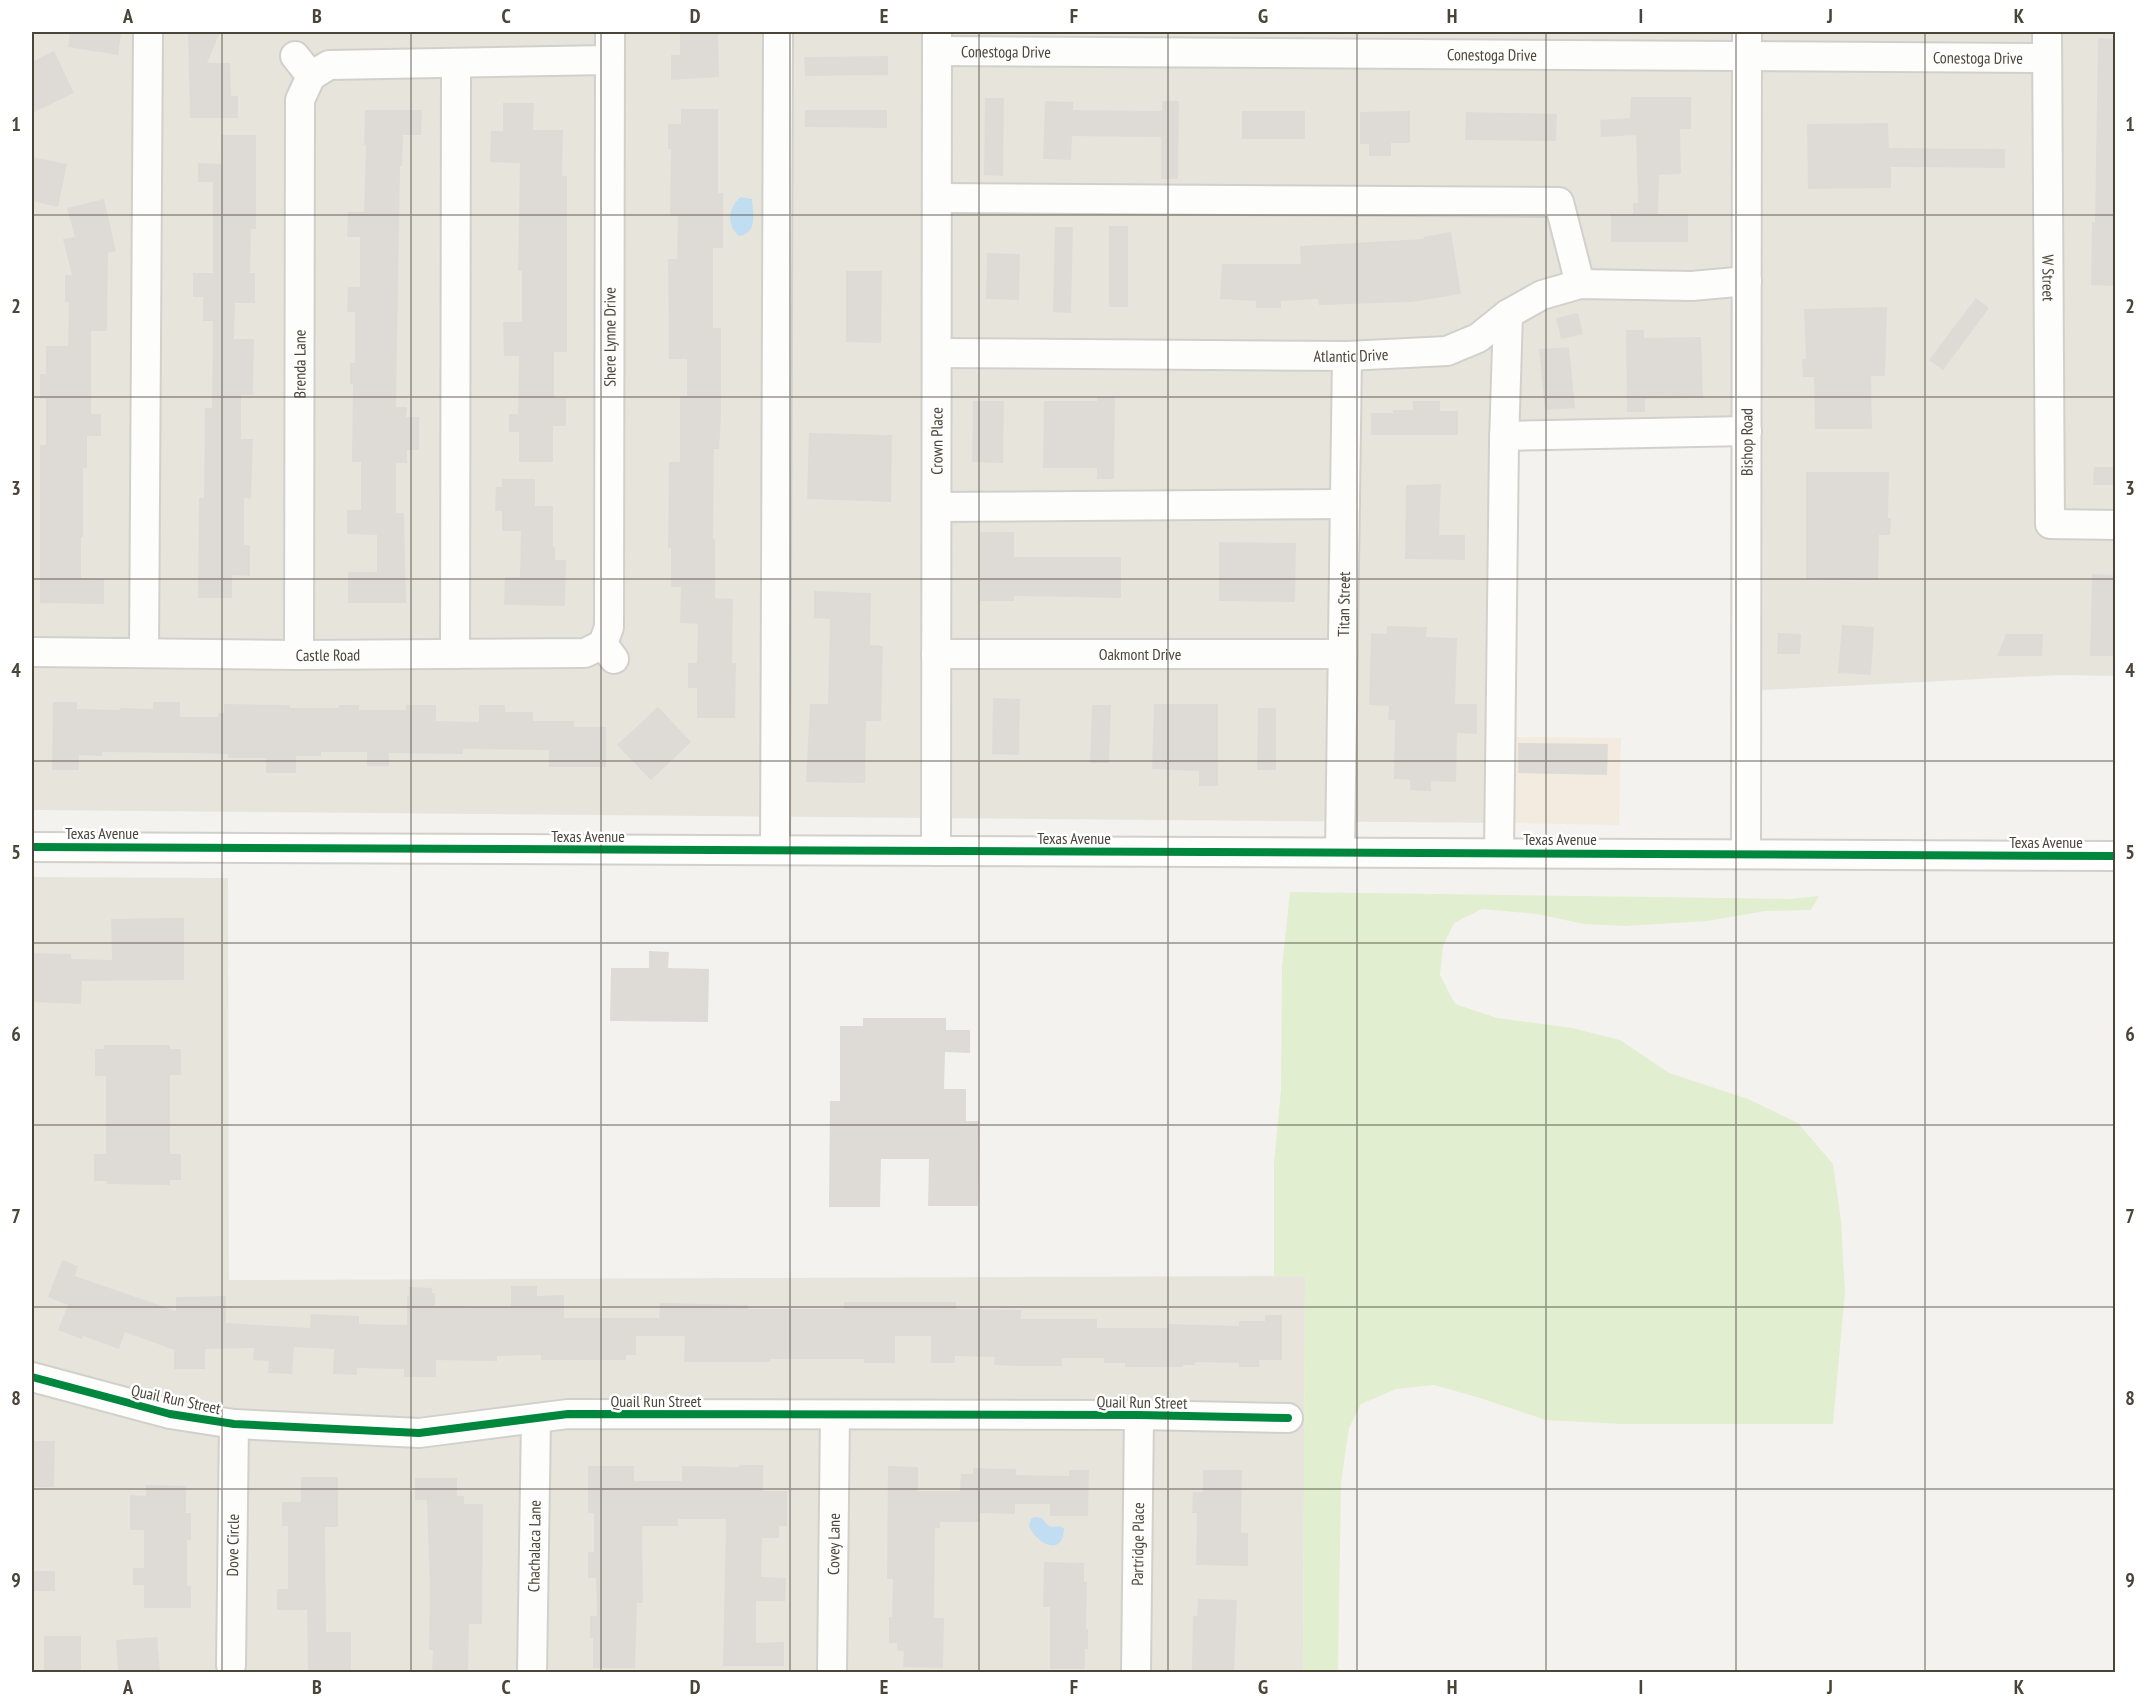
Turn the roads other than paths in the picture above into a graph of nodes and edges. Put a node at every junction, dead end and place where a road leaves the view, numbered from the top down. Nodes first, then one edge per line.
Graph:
1 (148, 32) edge
2 (610, 32) edge
3 (778, 32) edge
4 (937, 41) edge
5 (1747, 44) edge
6 (2046, 45) edge
7 (609, 60) junction
8 (456, 63) junction
9 (937, 198) junction
10 (1747, 281) junction
11 (1580, 284) junction
12 (1508, 314) junction
13 (937, 353) junction
14 (1347, 356) junction
15 (1747, 431) junction
16 (1504, 436) junction
17 (1345, 504) junction
18 (937, 507) junction
19 (2115, 525) edge
20 (608, 651) joint
21 (32, 652) edge
22 (144, 653) junction
23 (455, 654) junction
24 (936, 654) junction
25 (1343, 654) junction
26 (299, 655) junction
27 (32, 847) edge
28 (775, 850) junction
29 (936, 850) junction
30 (1340, 852) junction
31 (1499, 852) junction
32 (1746, 853) junction
33 (2115, 856) edge
34 (32, 1377) edge
35 (835, 1415) junction
36 (1139, 1415) junction
37 (1288, 1418) dead end
38 (536, 1419) junction
39 (234, 1424) junction
40 (231, 1665) dead end
41 (532, 1672) edge
42 (831, 1672) edge
43 (1136, 1672) edge

1 - 22 street
2 - 7 street, Shere Lynne Drive
3 - 28 street
4 - 5 street, Conestoga Drive
4 - 9 street, Crown Place
5 - 6 street, Conestoga Drive
5 - 10 street, Bishop Road
6 - 19 street, W Street
7 - 8 street, Brenda Lane
7 - 20 street, Shere Lynne Drive
8 - 23 street
8 - 26 street, Brenda Lane
9 - 11 street
9 - 13 street, Crown Place
10 - 11 street, Atlantic Drive
10 - 15 street, Bishop Road
11 - 12 street, Atlantic Drive
12 - 14 street, Atlantic Drive
12 - 16 street
13 - 14 street, Atlantic Drive
13 - 18 street, Crown Place
14 - 17 street, Titan Street
15 - 16 street
15 - 32 street, Bishop Road
16 - 31 street
17 - 18 street
17 - 25 street, Titan Street
18 - 24 street, Crown Place
20 - 23 street, Castle Road
21 - 22 street, Castle Road
22 - 26 street, Castle Road
23 - 26 street, Castle Road
24 - 25 street, Oakmont Drive
24 - 29 street, Crown Place
25 - 30 street, Titan Street
27 - 28 street, Texas Avenue
28 - 29 street, Texas Avenue
29 - 30 street, Texas Avenue
30 - 31 street, Texas Avenue
31 - 32 street, Texas Avenue
32 - 33 street, Texas Avenue
34 - 39 street, Quail Run Street
35 - 36 street, Quail Run Street
35 - 38 street, Quail Run Street
35 - 42 street, Covey Lane
36 - 37 street, Quail Run Street
36 - 43 street, Partridge Place
38 - 39 street, Quail Run Street
38 - 41 street, Chachalaca Lane
39 - 40 street, Dove Circle

